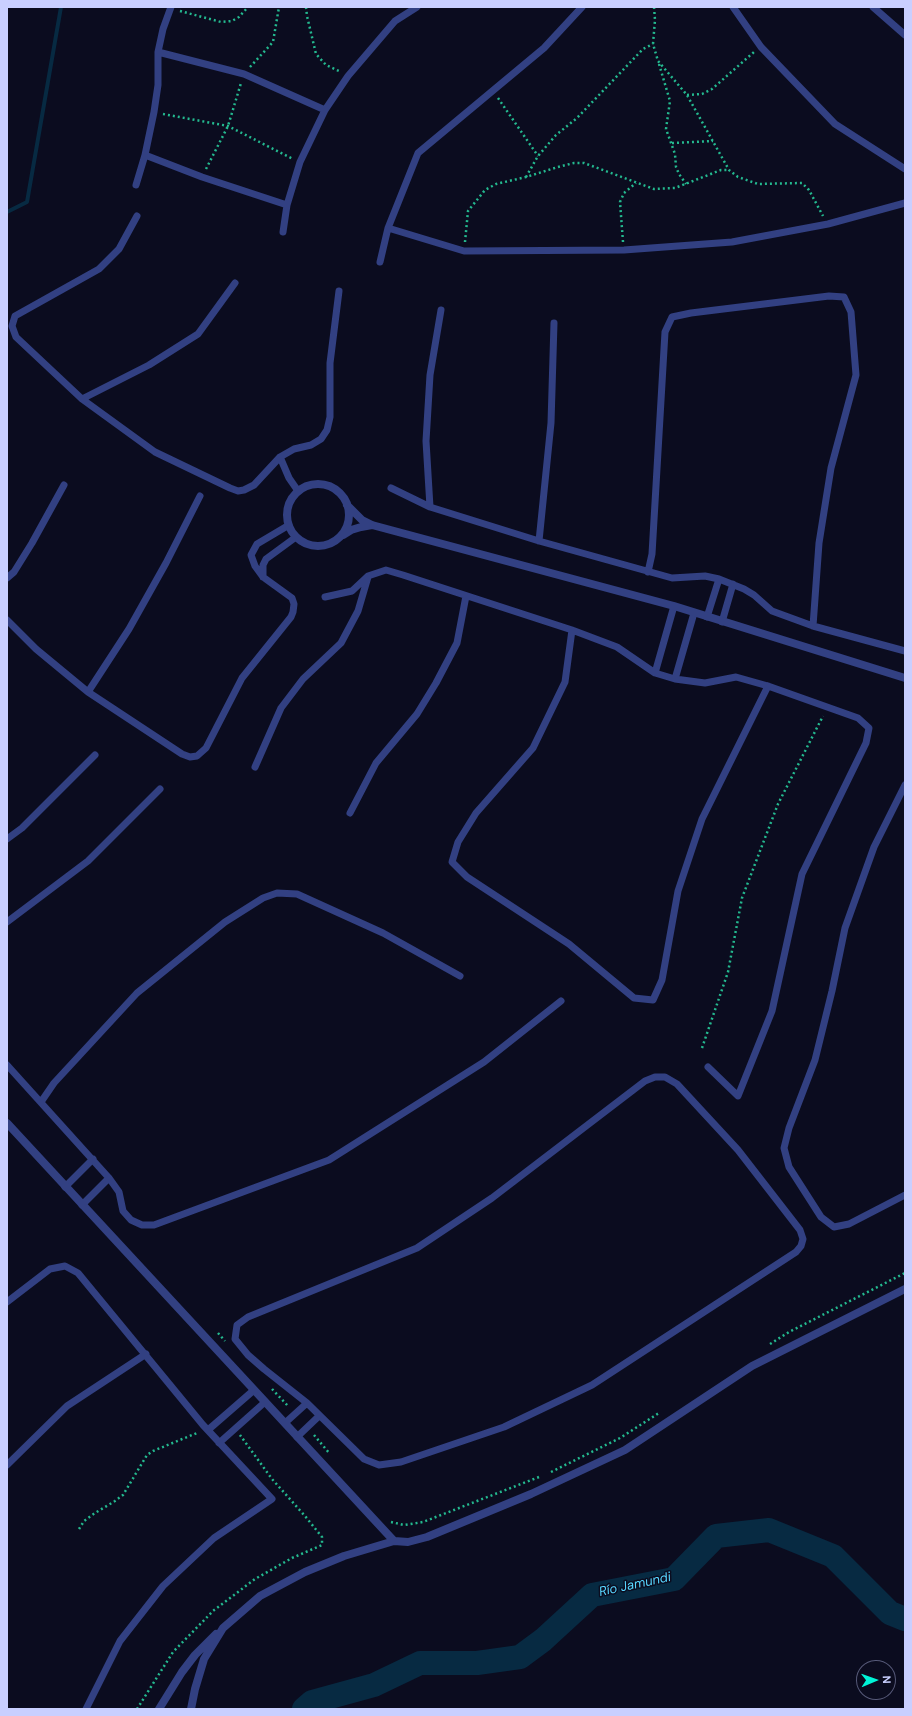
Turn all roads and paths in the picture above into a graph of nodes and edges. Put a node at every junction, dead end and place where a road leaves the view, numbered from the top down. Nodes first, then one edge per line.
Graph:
1 (171, 7) edge
2 (248, 7) edge
3 (279, 7) edge
4 (306, 7) edge
5 (417, 7) edge
6 (582, 7) edge
7 (654, 7) edge
8 (733, 7) edge
9 (873, 7) edge
10 (905, 35) edge
11 (653, 44) junction
12 (760, 47) junction
13 (158, 52) junction
14 (658, 61) junction
15 (244, 74) junction
16 (348, 76) junction
17 (492, 89) junction
18 (687, 95) junction
19 (325, 110) junction
20 (154, 112) junction
21 (228, 126) junction
22 (713, 141) junction
23 (671, 144) junction
24 (145, 154) junction
25 (538, 156) junction
26 (300, 162) junction
27 (905, 169) edge
28 (729, 170) junction
29 (202, 178) junction
30 (526, 178) junction
31 (636, 182) junction
32 (686, 184) junction
33 (136, 185) dead end
34 (905, 203) edge
35 (287, 205) junction
36 (137, 216) dead end
37 (828, 224) junction
38 (388, 228) junction
39 (283, 232) dead end
40 (624, 250) junction
41 (464, 251) junction
42 (380, 262) dead end
43 (235, 283) dead end
44 (339, 291) dead end
45 (441, 310) dead end
46 (554, 323) dead end
47 (82, 399) junction
48 (280, 457) junction
49 (64, 485) dead end
50 (391, 488) dead end
51 (298, 491) junction
52 (200, 496) dead end
53 (347, 505) junction
54 (430, 507) junction
55 (289, 526) junction
56 (372, 526) junction
57 (342, 535) junction
58 (296, 537) junction
59 (539, 541) junction
60 (648, 572) junction
61 (368, 576) junction
62 (263, 577) junction
63 (7, 578) edge
64 (719, 579) junction
65 (733, 584) junction
66 (466, 596) junction
67 (325, 597) dead end
68 (674, 606) junction
69 (694, 613) junction
70 (708, 617) junction
71 (7, 620) edge
72 (722, 622) junction
73 (814, 626) junction
74 (572, 630) junction
75 (905, 651) edge
76 (655, 673) junction
77 (905, 678) edge
78 (675, 679) junction
79 (768, 686) junction
80 (88, 692) junction
81 (828, 707) junction
82 (95, 755) dead end
83 (255, 767) dead end
84 (905, 786) edge
85 (160, 789) dead end
86 (350, 813) dead end
87 (7, 839) edge
88 (7, 922) edge
89 (460, 976) dead end
90 (561, 1002) dead end
91 (702, 1048) dead end
92 (7, 1065) edge
93 (708, 1067) dead end
94 (41, 1102) junction
95 (7, 1123) edge
96 (93, 1159) junction
97 (109, 1178) junction
98 (66, 1186) junction
99 (905, 1195) edge
100 (82, 1205) junction
101 (905, 1273) edge
102 (905, 1288) edge
103 (7, 1302) edge
104 (214, 1329) dead end
105 (769, 1344) dead end
106 (230, 1346) dead end
107 (146, 1354) junction
108 (268, 1385) dead end
109 (254, 1390) junction
110 (265, 1402) junction
111 (307, 1403) junction
112 (665, 1410) dead end
113 (295, 1414) junction
114 (319, 1416) junction
115 (285, 1424) junction
116 (206, 1427) junction
117 (307, 1427) junction
118 (236, 1428) junction
119 (297, 1437) junction
120 (220, 1443) junction
121 (332, 1456) dead end
122 (7, 1465) edge
123 (547, 1473) dead end
124 (540, 1477) dead end
125 (385, 1521) dead end
126 (79, 1529) dead end
127 (394, 1541) junction
128 (223, 1628) junction
129 (86, 1709) edge
130 (137, 1709) edge
131 (159, 1709) edge
132 (191, 1709) edge

1 - 2 path
1 - 13 lane
3 - 15 path
4 - 16 path
5 - 16 lane
6 - 17 lane
7 - 11 path
8 - 12 lane
9 - 10 lane
11 - 14 path
11 - 25 path
12 - 18 path
12 - 27 lane
13 - 15 lane
13 - 20 lane
14 - 18 path
14 - 23 path
15 - 19 lane
15 - 21 path
16 - 19 lane
17 - 25 path
17 - 38 lane
18 - 22 path
19 - 26 lane
20 - 21 path
20 - 24 lane
21 - 26 path
21 - 29 path
22 - 23 path
22 - 28 path
23 - 32 path
24 - 29 lane
24 - 33 lane
25 - 30 path
26 - 35 lane
28 - 32 path
28 - 37 path
29 - 35 lane
30 - 31 path
30 - 41 path
31 - 32 path
31 - 40 path
34 - 37 lane
35 - 39 lane
36 - 47 lane
37 - 40 lane
38 - 41 lane
38 - 42 lane
40 - 41 lane
43 - 47 lane
44 - 48 lane
45 - 54 lane
46 - 59 lane
47 - 48 lane
48 - 51 lane
49 - 63 lane
50 - 54 lane
51 - 53 street
51 - 55 street
52 - 80 lane
53 - 56 street
53 - 57 street
54 - 59 lane
55 - 58 street
55 - 62 lane
56 - 57 street
56 - 68 street
57 - 58 street
58 - 62 lane
59 - 60 lane
60 - 64 lane
60 - 73 lane
61 - 66 lane
61 - 67 lane
61 - 83 lane
62 - 80 lane
64 - 65 lane
64 - 70 lane
65 - 72 lane
65 - 73 lane
66 - 74 lane
66 - 86 lane
68 - 69 street
68 - 76 lane
69 - 70 street
69 - 78 lane
70 - 72 street
71 - 80 lane
72 - 77 street
73 - 75 lane
74 - 76 lane
74 - 79 lane
76 - 78 lane
78 - 79 lane
79 - 81 lane
81 - 91 path
81 - 93 lane
82 - 87 lane
84 - 99 lane
85 - 88 lane
89 - 94 lane
90 - 97 lane
92 - 94 lane
94 - 96 lane
95 - 98 street
96 - 97 lane
96 - 98 lane
97 - 100 lane
98 - 100 street
100 - 109 street
101 - 105 path
102 - 127 street
103 - 107 lane
104 - 106 path
107 - 116 lane
107 - 122 lane
108 - 113 path
109 - 110 street
109 - 116 lane
110 - 115 street
110 - 118 lane
111 - 113 lane
111 - 114 lane
111 - 114 lane
112 - 123 path
113 - 115 lane
114 - 117 lane
115 - 119 street
116 - 120 lane
116 - 126 path
117 - 119 lane
117 - 121 path
118 - 120 lane
118 - 130 path
119 - 127 street
120 - 129 lane
124 - 125 path
127 - 128 street
128 - 131 street
128 - 132 street

